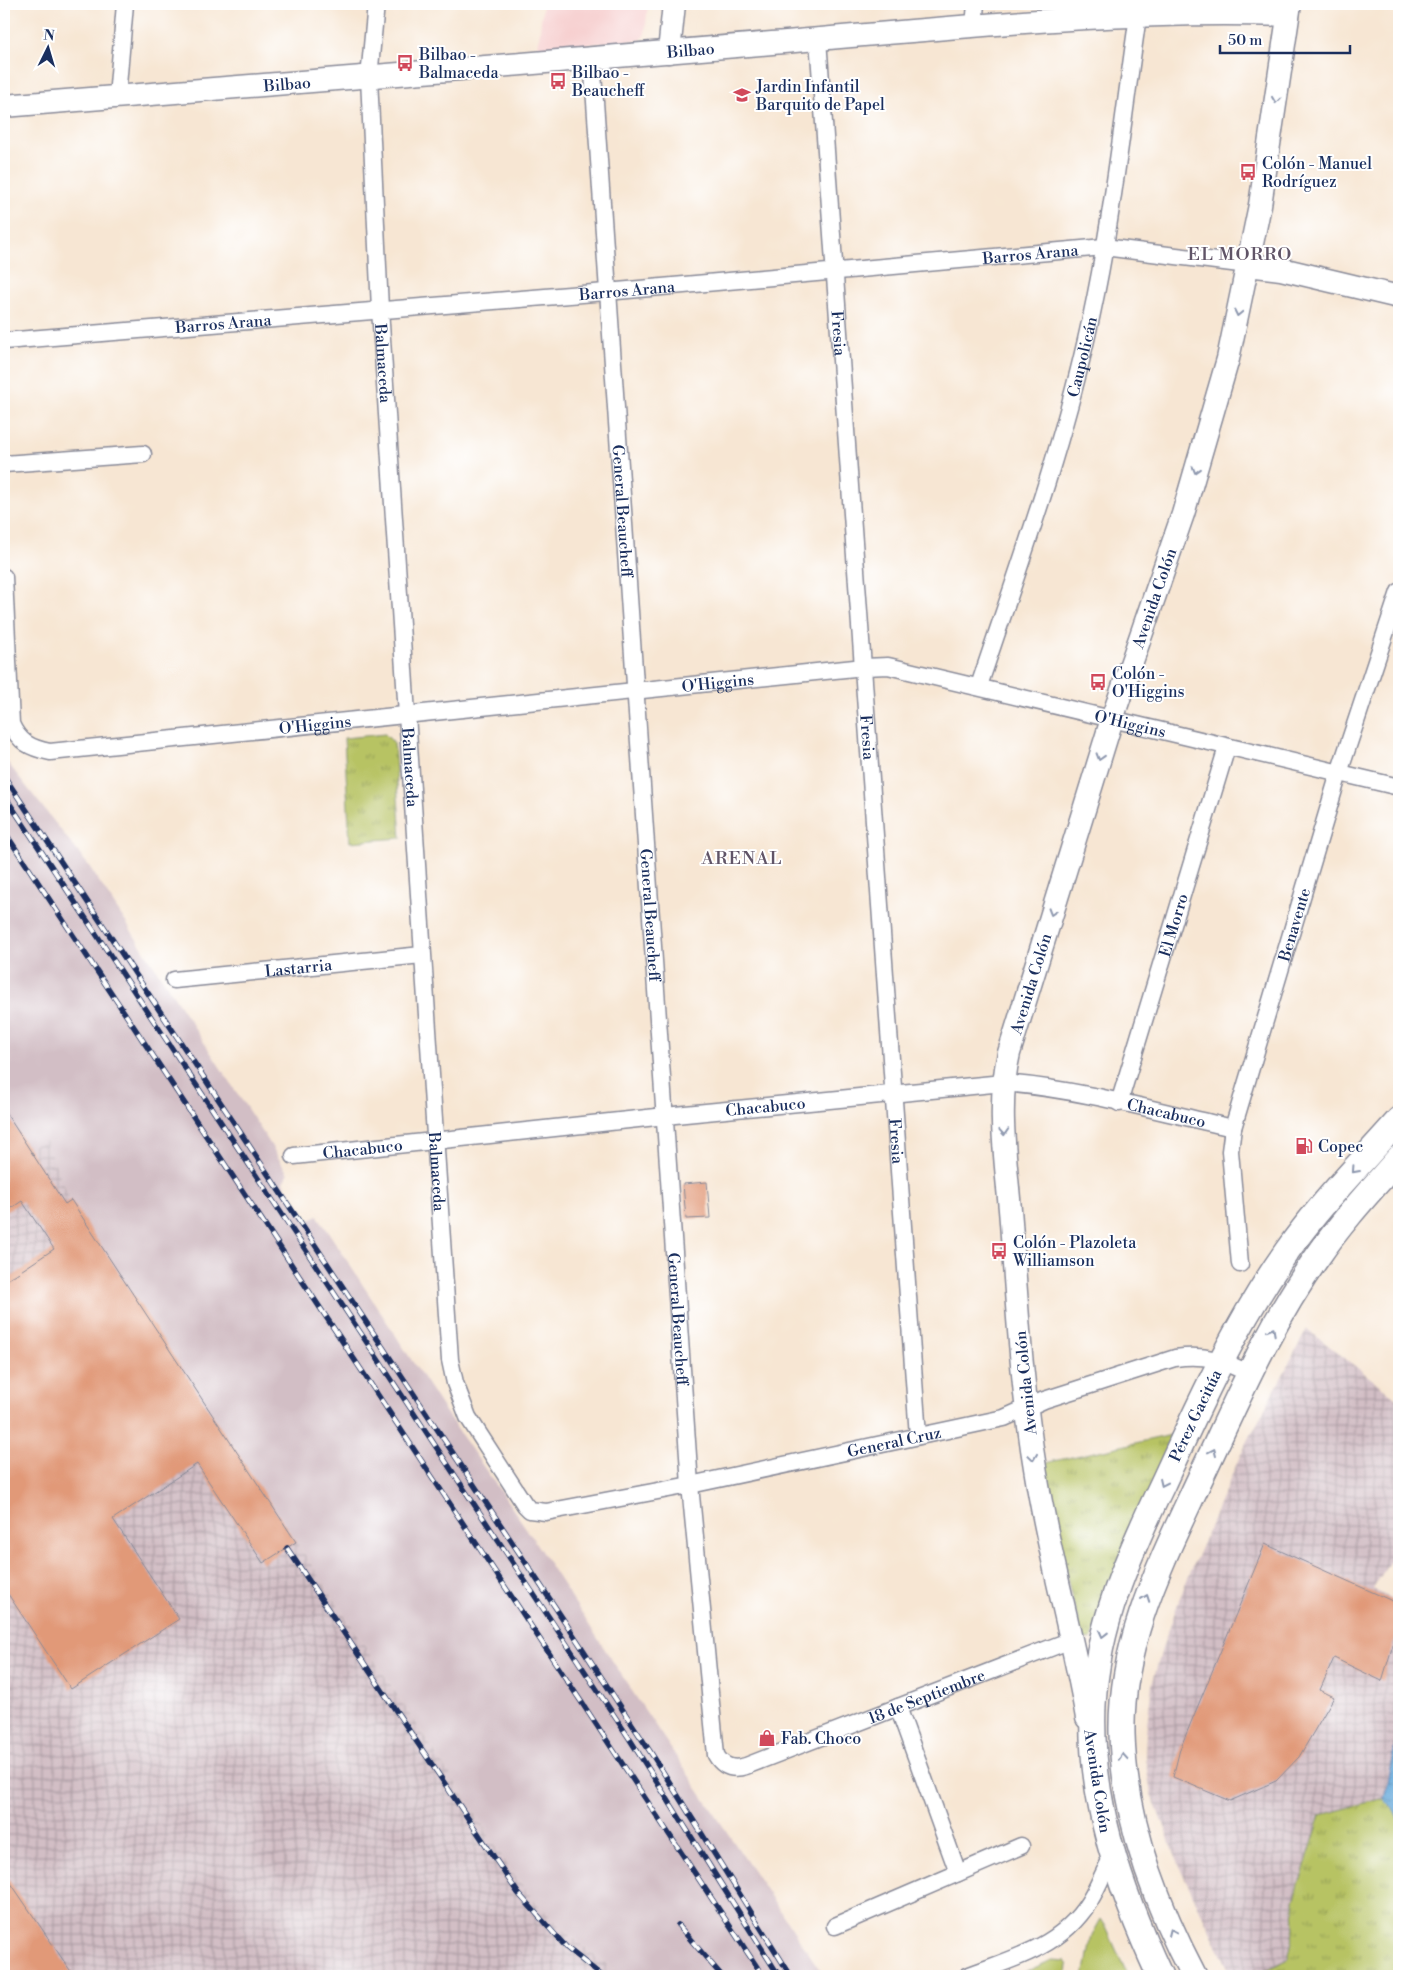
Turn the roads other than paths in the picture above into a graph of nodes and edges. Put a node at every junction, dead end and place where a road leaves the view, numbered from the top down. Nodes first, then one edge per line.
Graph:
1 (125, 4) edge
2 (376, 4) edge
3 (674, 4) edge
4 (976, 4) edge
5 (1289, 9) edge
6 (1138, 16) junction
7 (974, 26) junction
8 (818, 40) junction
9 (668, 52) junction
10 (592, 58) junction
11 (369, 78) junction
12 (117, 98) junction
13 (4, 106) edge
14 (1104, 247) junction
15 (1248, 265) junction
16 (834, 270) junction
17 (606, 292) junction
18 (1399, 297) edge
19 (380, 309) junction
20 (4, 340) edge
21 (143, 454) dead end
22 (4, 464) edge
23 (4, 577) edge
24 (1399, 592) edge
25 (864, 667) junction
26 (979, 686) junction
27 (634, 690) junction
28 (406, 714) junction
29 (1112, 718) junction
30 (1227, 747) junction
31 (1339, 773) junction
32 (1399, 787) edge
33 (422, 955) junction
34 (174, 980) dead end
35 (1003, 1083) junction
36 (894, 1093) junction
37 (1119, 1103) junction
38 (664, 1116) junction
39 (1399, 1120) edge
40 (1233, 1128) junction
41 (434, 1141) junction
42 (294, 1156) dead end
43 (1399, 1158) edge
44 (1240, 1264) dead end
45 (1221, 1360) junction
46 (1250, 1374) junction
47 (1027, 1408) junction
48 (918, 1436) junction
49 (690, 1485) junction
50 (530, 1510) joint
51 (1071, 1640) junction
52 (898, 1707) junction
53 (1094, 1756) junction
54 (725, 1766) joint
55 (1130, 1806) joint
56 (1021, 1846) dead end
57 (1112, 1856) junction
58 (958, 1873) junction
59 (1123, 1891) junction
60 (1093, 1895) junction
61 (835, 1926) dead end
62 (967, 1976) edge
63 (1160, 1976) edge
64 (1194, 1976) edge

1 - 12 street
2 - 11 street, Balmaceda
3 - 9 main road
4 - 7 street
5 - 6 main road, Bilbao
5 -> 15 main road, Avenida Colón
6 - 7 main road, Bilbao
6 - 14 street, Caupolicán
7 - 8 main road, Bilbao
8 - 9 main road, Bilbao
8 - 16 street, Fresia
9 - 10 main road, Bilbao
10 - 11 main road, Bilbao
10 - 17 street, General Beaucheff
11 - 12 main road, Bilbao
11 - 19 street, Balmaceda
12 - 13 main road, Bilbao
14 - 15 street, Barros Arana
14 - 16 street, Barros Arana
14 - 26 street, Caupolicán
15 - 18 main road
15 -> 29 main road, Avenida Colón
16 - 17 street, Barros Arana
16 - 25 street, Fresia
17 - 19 street, Barros Arana
17 - 27 street, General Beaucheff
19 - 20 street, Barros Arana
19 - 28 street, Balmaceda
21 - 22 street
23 - 28 street, O'Higgins
24 - 31 street, Benavente
25 - 26 street, O'Higgins
25 - 27 street, O'Higgins
25 - 36 street, Fresia
26 - 29 street, O'Higgins
27 - 28 street, O'Higgins
27 - 38 street, General Beaucheff
28 - 33 street, Balmaceda
29 - 30 street, O'Higgins
29 -> 35 main road, Avenida Colón
30 - 31 street, O'Higgins
30 - 37 street, El Morro
31 - 32 street, O'Higgins
31 - 40 street, Benavente
33 - 34 street, Lastarria
33 - 41 street, Balmaceda
35 - 36 street, Chacabuco
35 - 37 street, Chacabuco
35 -> 47 main road, Avenida Colón
36 - 38 street, Chacabuco
36 - 48 street, Fresia
37 - 40 street, Chacabuco
38 - 41 street, Chacabuco
38 - 49 street, General Beaucheff
39 -> 45 main road, Pérez Gacitúa
40 - 44 street, Benavente
41 - 42 street, Chacabuco
41 - 50 street, Balmaceda
46 -> 43 main road, Pérez Gacitúa
45 - 46 street, General Cruz
45 - 47 street, General Cruz
45 -> 53 main road, Pérez Gacitúa
55 -> 46 main road, Pérez Gacitúa
47 - 48 street, General Cruz
47 -> 51 main road, Avenida Colón
48 - 49 street, General Cruz
49 - 50 street, General Cruz
49 - 54 street, General Beaucheff
51 - 52 street, 18 de Septiembre
51 - 53 main road, Avenida Colón
52 - 54 street, 18 de Septiembre
52 - 58 street
53 - 57 main road, Avenida Colón
64 -> 55 main road, Avenida Colón
56 - 58 street
57 - 59 main road, Avenida Colón
57 - 60 street
58 - 61 street
59 - 60 street
59 - 63 main road, Avenida Colón
60 - 62 street

